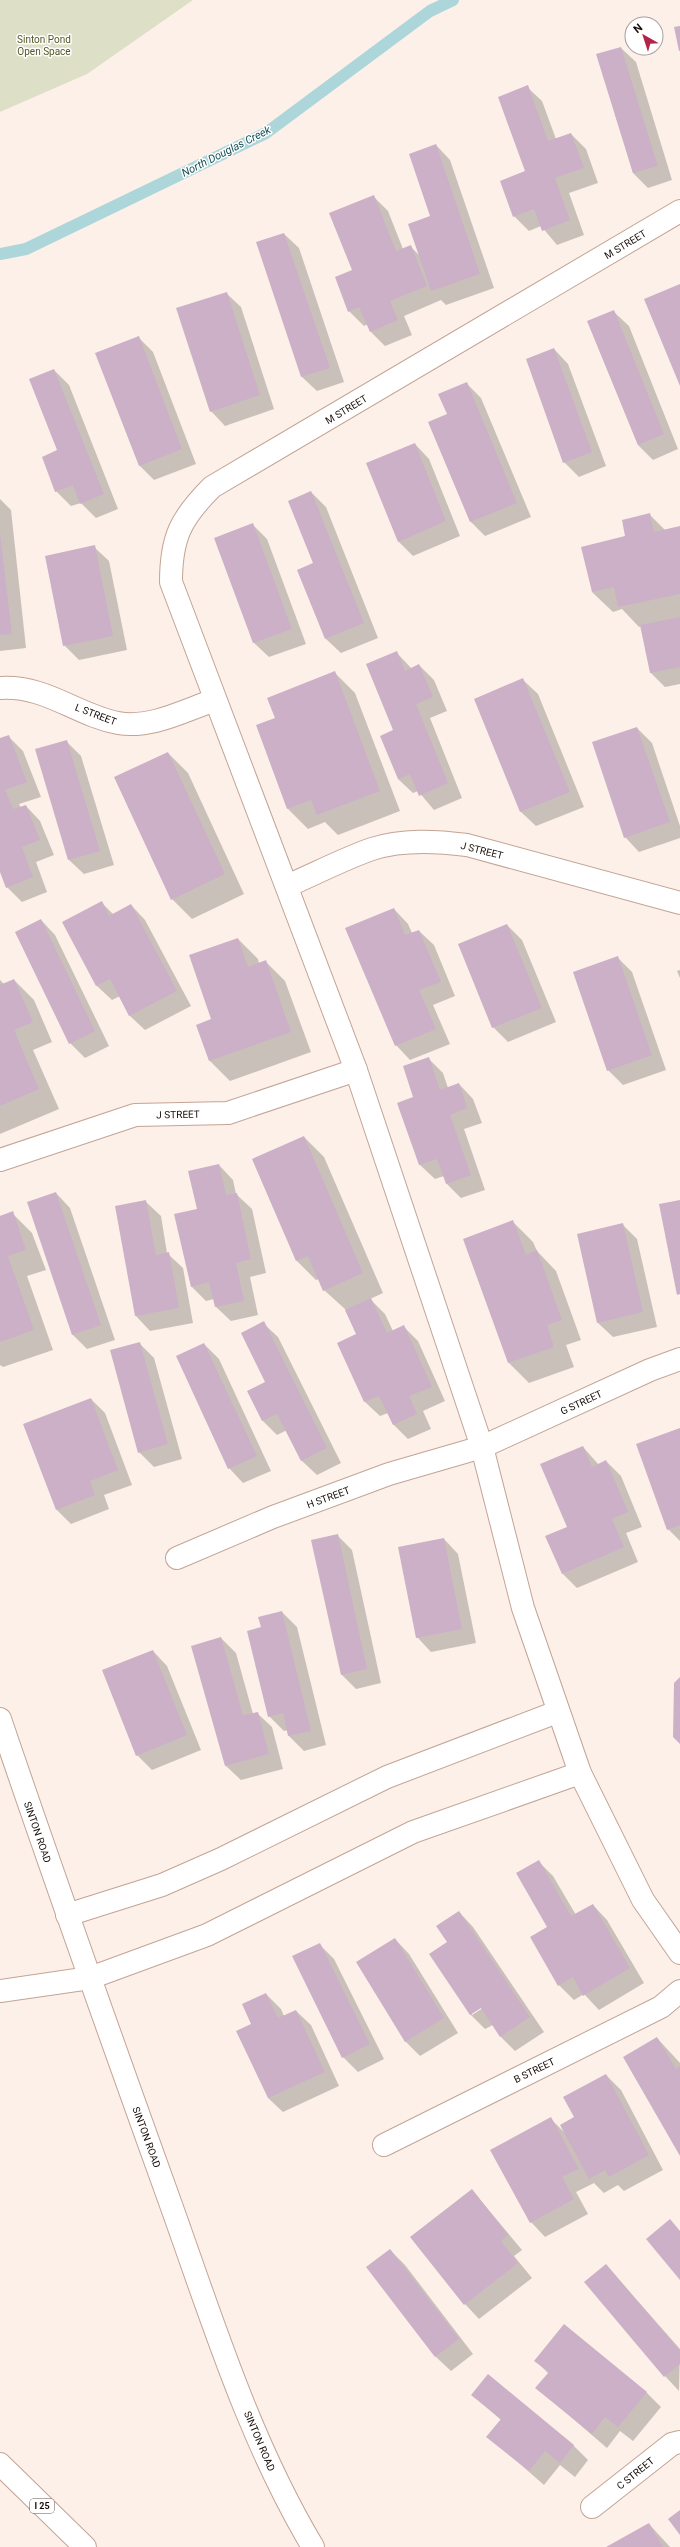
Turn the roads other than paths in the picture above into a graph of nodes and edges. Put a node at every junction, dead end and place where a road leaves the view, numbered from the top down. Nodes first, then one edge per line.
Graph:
1 (680, 211) edge
2 (0, 688) edge
3 (215, 700) junction
4 (287, 886) junction
5 (680, 903) edge
6 (356, 1070) junction
7 (0, 1160) edge
8 (680, 1359) edge
9 (482, 1447) junction
10 (177, 1558) dead end
11 (557, 1712) junction
12 (0, 1719) edge
13 (580, 1773) junction
14 (67, 1915) junction
15 (680, 1952) edge
16 (90, 1978) junction
17 (0, 1991) edge
18 (680, 1991) edge
19 (384, 2145) dead end
20 (680, 2442) edge
21 (0, 2464) edge
22 (592, 2507) dead end
23 (85, 2547) edge
24 (313, 2547) edge

1 - 3 main road, M STREET
2 - 3 main road, L STREET
3 - 4 main road, M STREET
4 - 5 main road, J STREET
4 - 6 main road, M STREET
6 - 7 main road, J STREET
6 - 9 main road, M STREET
8 - 9 main road, G STREET
9 - 10 main road, H STREET
9 - 11 main road, M STREET
11 - 13 main road, M STREET
11 - 14 main road
12 - 14 main road, SINTON ROAD
13 - 15 main road, M STREET
13 - 16 main road
14 - 16 main road, SINTON ROAD
16 - 17 main road
16 - 24 main road, SINTON ROAD
18 - 19 main road, B STREET
20 - 22 main road, C STREET
21 - 23 main road, I 25

